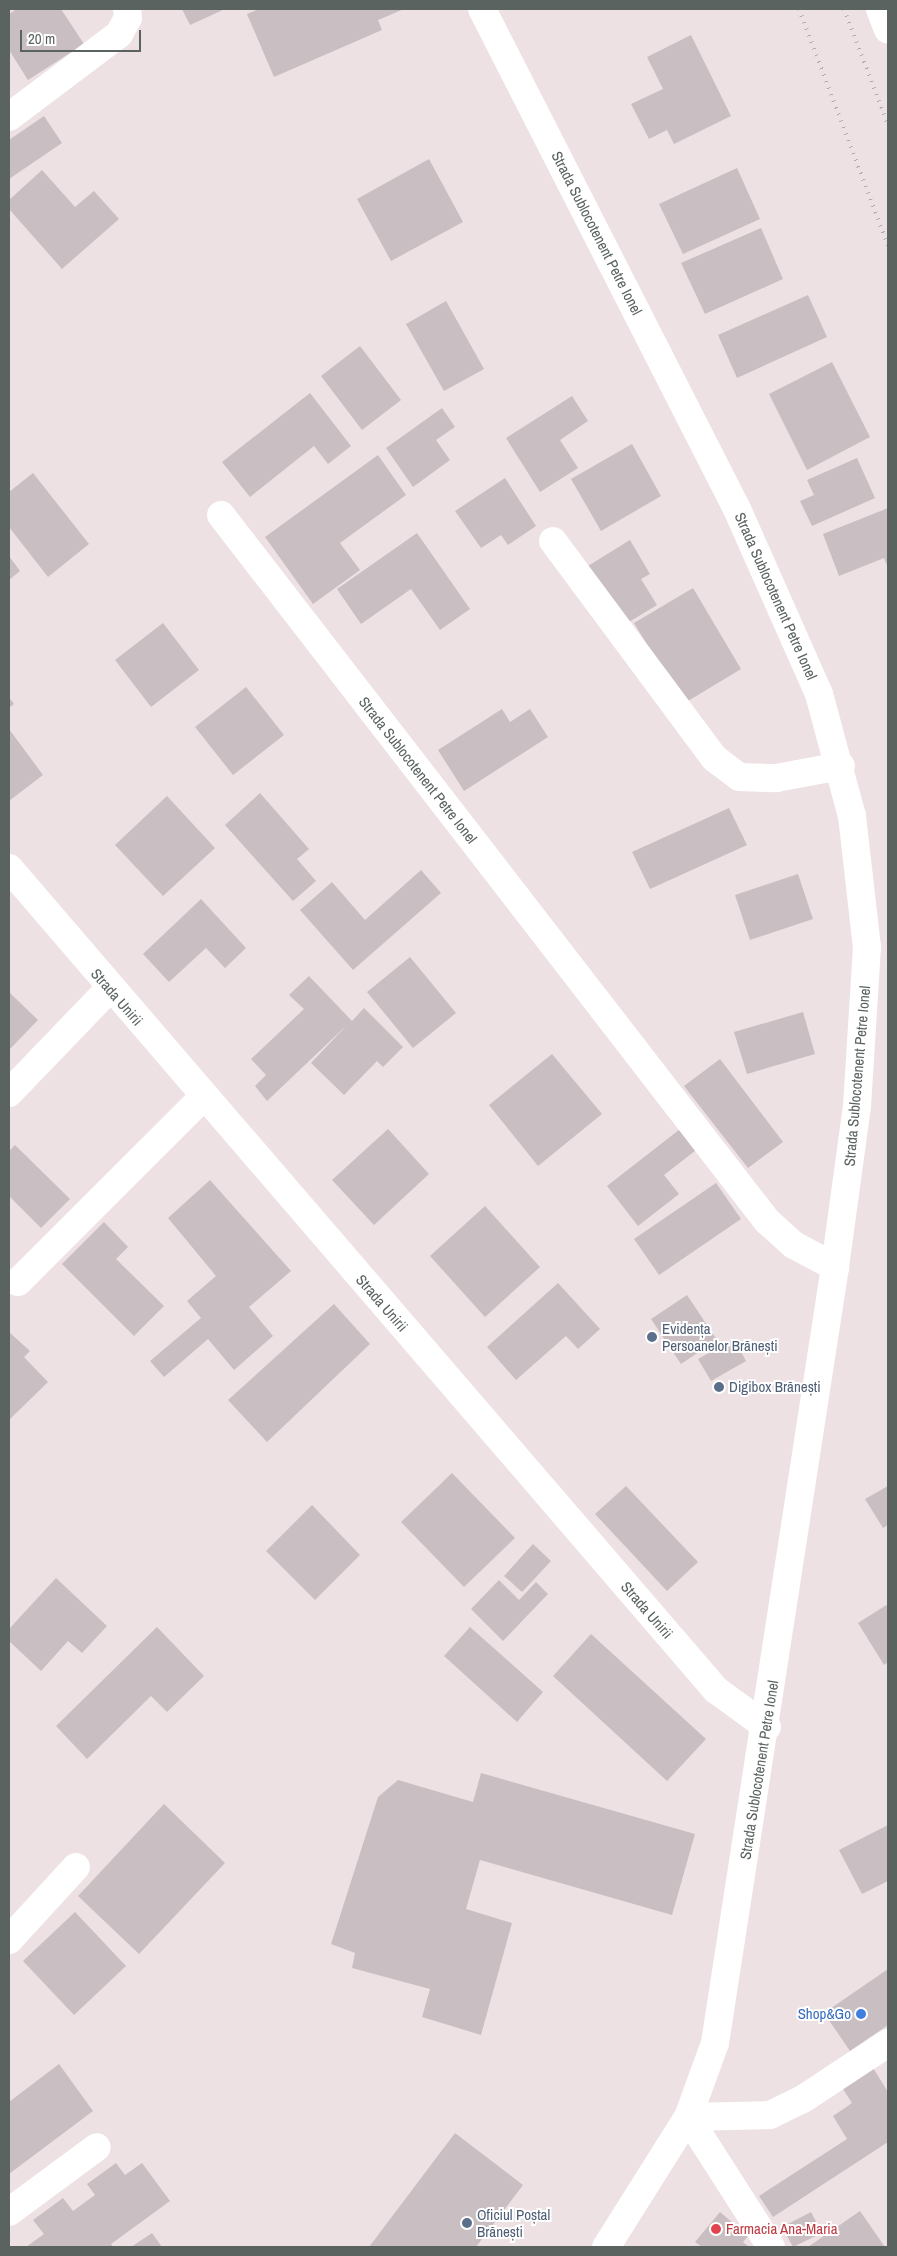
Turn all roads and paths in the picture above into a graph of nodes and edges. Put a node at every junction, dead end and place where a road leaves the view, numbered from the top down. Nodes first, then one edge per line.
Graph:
1 (127, 9) edge
2 (482, 9) edge
3 (880, 9) edge
4 (888, 30) edge
5 (9, 117) edge
6 (220, 515) dead end
7 (553, 541) dead end
8 (841, 766) junction
9 (9, 868) edge
10 (110, 989) junction
11 (9, 1093) edge
12 (204, 1096) junction
13 (835, 1267) junction
14 (18, 1282) dead end
15 (766, 1727) junction
16 (76, 1867) dead end
17 (9, 1940) edge
18 (888, 2043) edge
19 (688, 2117) junction
20 (97, 2147) dead end
21 (9, 2212) edge
22 (606, 2247) edge
23 (772, 2247) edge

1 - 5 street
2 - 8 street, Strada Sublocotenent Petre Ionel
3 - 4 street
6 - 13 street, Strada Sublocotenent Petre Ionel
7 - 8 street
8 - 13 street, Strada Sublocotenent Petre Ionel
9 - 10 street, Strada Unirii
10 - 11 street
10 - 12 street, Strada Unirii
12 - 14 street
12 - 15 street, Strada Unirii
13 - 15 street, Strada Sublocotenent Petre Ionel
15 - 19 street, Strada Sublocotenent Petre Ionel
16 - 17 street
18 - 19 street
19 - 22 street, Strada Sublocotenent Petre Ionel
19 - 23 street
20 - 21 street

